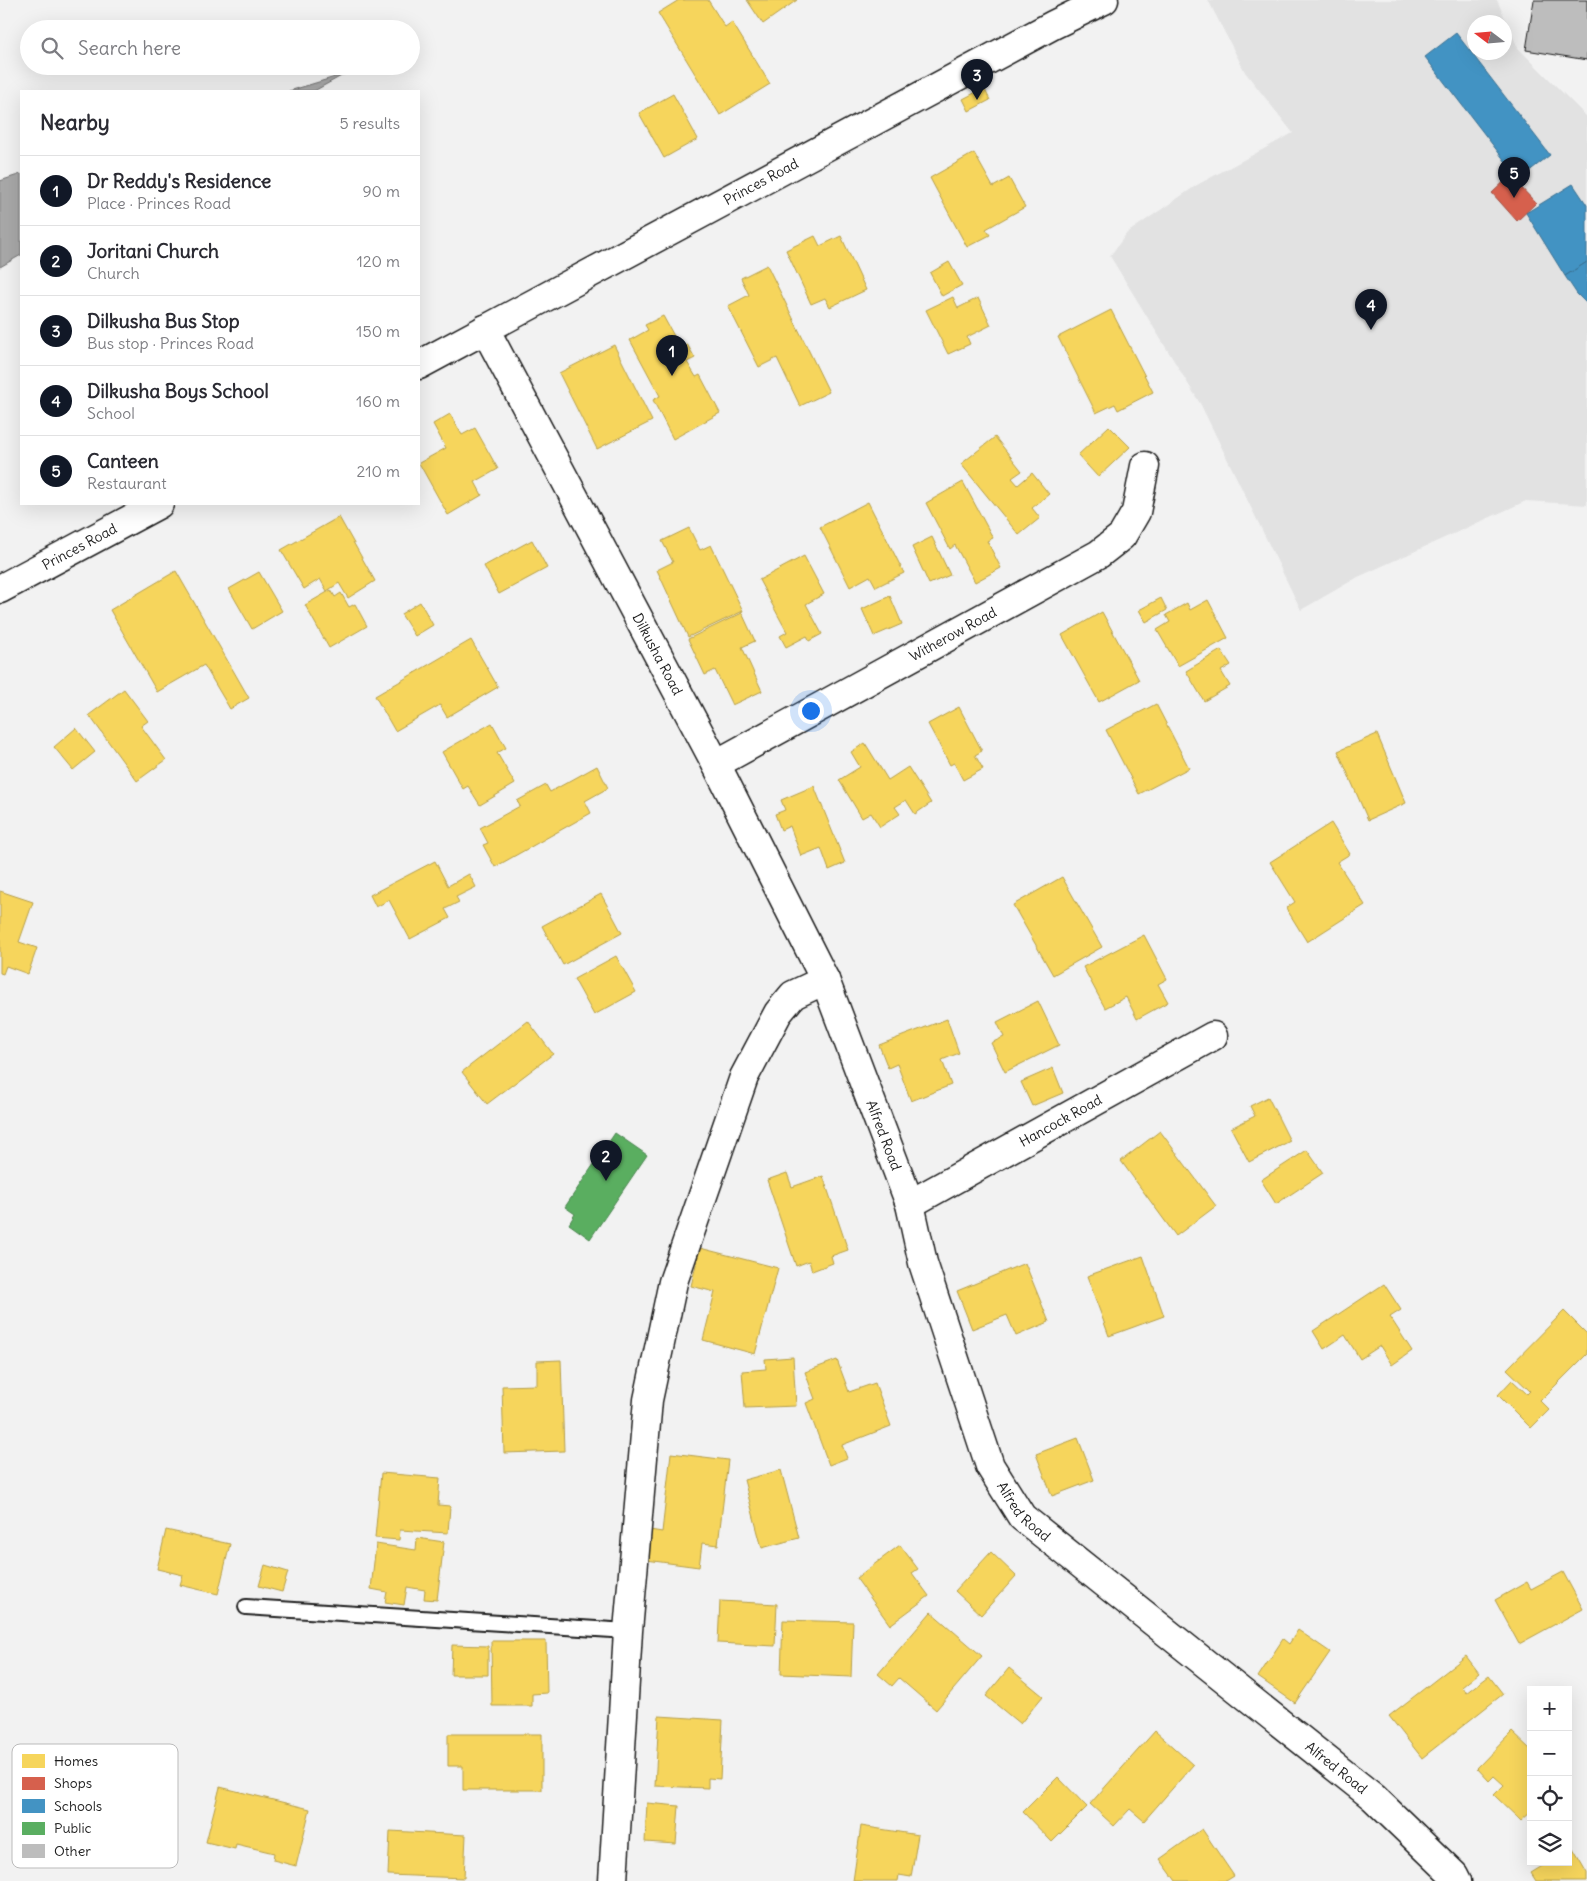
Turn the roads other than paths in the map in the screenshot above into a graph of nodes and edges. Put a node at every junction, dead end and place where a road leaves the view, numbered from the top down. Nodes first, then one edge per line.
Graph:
1 (1104, 0) edge
2 (485, 329) junction
3 (420, 364) edge
4 (1145, 466) dead end
5 (157, 505) edge
6 (0, 588) edge
7 (716, 764) junction
8 (825, 980) junction
9 (1213, 1036) dead end
10 (910, 1204) junction
11 (246, 1607) dead end
12 (628, 1631) junction
13 (613, 1881) edge
14 (1456, 1881) edge

1 - 2 street, Princes Road
2 - 3 street, Princes Road
2 - 7 street, Dilkusha Road
4 - 7 street, Witherow Road
5 - 6 street, Princes Road
7 - 8 street, Dilkusha Road
8 - 10 street, Alfred Road
8 - 12 street
9 - 10 street, Hancock Road
10 - 14 street, Alfred Road
11 - 12 lane
12 - 13 street

